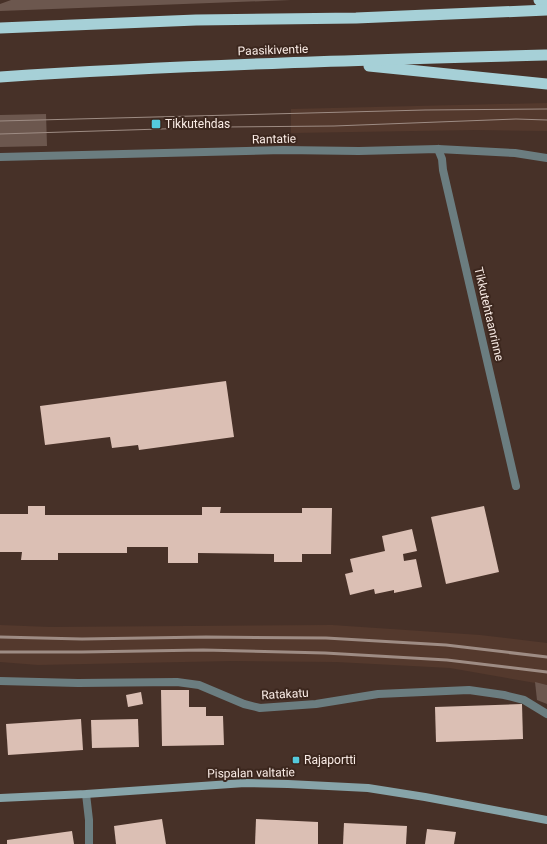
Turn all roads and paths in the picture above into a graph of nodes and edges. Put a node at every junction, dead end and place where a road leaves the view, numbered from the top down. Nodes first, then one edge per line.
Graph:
1 (539, 0) edge
2 (547, 1) edge
3 (547, 10) edge
4 (0, 28) edge
5 (547, 55) edge
6 (326, 61) junction
7 (0, 77) edge
8 (547, 84) edge
9 (438, 149) junction
10 (0, 157) edge
11 (547, 158) edge
12 (516, 486) dead end
13 (0, 681) edge
14 (547, 714) edge
15 (86, 794) junction
16 (0, 798) edge
17 (547, 820) edge
18 (89, 844) edge

1 - 2 highway
3 - 4 highway
5 - 6 highway, Paasikiventie
6 - 7 highway, Paasikiventie
6 - 8 highway
9 - 10 street, Rantatie
9 - 11 street, Rantatie
9 - 12 street, Tikkutehtaanrinne
13 - 14 street, Ratakatu
15 - 16 main road, Pispalan valtatie
15 - 17 main road, Pispalan valtatie
15 - 18 street

